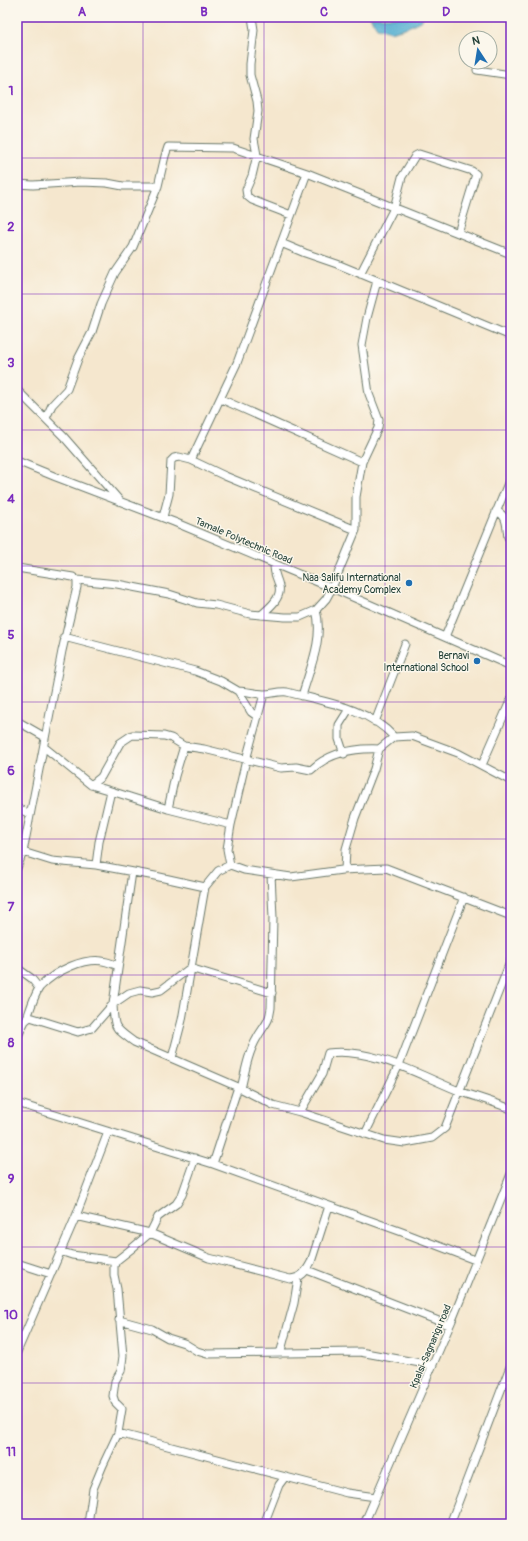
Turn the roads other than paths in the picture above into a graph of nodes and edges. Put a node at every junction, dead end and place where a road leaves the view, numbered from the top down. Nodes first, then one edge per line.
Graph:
1 (252, 17) edge
2 (477, 70) dead end
3 (511, 75) edge
4 (257, 155) junction
5 (306, 173) junction
6 (17, 184) edge
7 (158, 186) junction
8 (394, 208) junction
9 (291, 215) junction
10 (458, 233) junction
11 (281, 242) junction
12 (511, 254) edge
13 (360, 274) junction
14 (377, 281) junction
15 (511, 336) edge
16 (17, 390) edge
17 (221, 399) junction
18 (46, 418) junction
19 (191, 460) junction
20 (17, 461) edge
21 (362, 462) junction
22 (511, 476) edge
23 (121, 503) junction
24 (496, 511) junction
25 (163, 517) junction
26 (356, 530) junction
27 (511, 539) edge
28 (274, 564) junction
29 (17, 568) edge
30 (76, 580) junction
31 (332, 588) junction
32 (316, 610) junction
33 (261, 615) junction
34 (64, 637) junction
35 (445, 638) junction
36 (405, 644) dead end
37 (511, 666) edge
38 (238, 691) junction
39 (264, 694) junction
40 (302, 696) junction
41 (511, 699) edge
42 (350, 709) junction
43 (258, 717) junction
44 (17, 721) edge
45 (375, 722) junction
46 (45, 737) junction
47 (394, 737) junction
48 (44, 746) junction
49 (184, 746) junction
50 (379, 749) junction
51 (344, 754) junction
52 (246, 760) junction
53 (482, 765) junction
54 (511, 781) edge
55 (91, 785) junction
56 (111, 791) junction
57 (17, 808) edge
58 (168, 809) junction
59 (30, 814) junction
60 (231, 825) junction
61 (23, 852) junction
62 (230, 865) junction
63 (96, 866) junction
64 (17, 868) edge
65 (345, 870) junction
66 (132, 872) junction
67 (271, 874) junction
68 (205, 887) junction
69 (464, 897) junction
70 (511, 916) edge
71 (511, 960) edge
72 (118, 966) junction
73 (17, 968) edge
74 (190, 968) junction
75 (39, 988) junction
76 (272, 993) junction
77 (114, 1004) junction
78 (27, 1018) junction
79 (17, 1038) edge
80 (172, 1058) junction
81 (399, 1065) junction
82 (240, 1088) junction
83 (459, 1091) junction
84 (17, 1104) edge
85 (511, 1109) edge
86 (300, 1112) junction
87 (108, 1132) junction
88 (365, 1134) junction
89 (195, 1158) junction
90 (213, 1164) junction
91 (511, 1174) edge
92 (329, 1206) junction
93 (76, 1216) junction
94 (150, 1233) junction
95 (60, 1251) junction
96 (475, 1260) junction
97 (116, 1261) junction
98 (17, 1263) edge
99 (307, 1270) junction
100 (51, 1274) junction
101 (298, 1278) junction
102 (119, 1320) junction
103 (449, 1325) junction
104 (17, 1352) edge
105 (280, 1354) junction
106 (511, 1364) edge
107 (432, 1365) junction
108 (118, 1433) junction
109 (285, 1477) junction
110 (376, 1497) junction
111 (88, 1524) edge
112 (264, 1524) edge
113 (364, 1524) edge
114 (450, 1524) edge

1 - 4 street
2 - 3 street
4 - 5 street
4 - 7 street
4 - 9 street
5 - 8 street
5 - 9 street
6 - 7 street
7 - 18 street
8 - 10 street
8 - 10 street
8 - 13 street
9 - 11 street
10 - 12 street
11 - 13 street
11 - 17 street
13 - 14 street
14 - 15 street
14 - 21 street
16 - 18 street
17 - 19 street
17 - 21 street
18 - 23 street
19 - 25 street
19 - 26 street
20 - 23 street, Tamale Polytechnic Road
21 - 26 street
22 - 24 street
23 - 25 street, Tamale Polytechnic Road
24 - 27 street
24 - 35 street
25 - 28 street, Tamale Polytechnic Road
26 - 31 street
28 - 31 street, Tamale Polytechnic Road
28 - 33 street
29 - 30 street
30 - 33 street
30 - 34 street
31 - 32 street
31 - 35 street, Tamale Polytechnic Road
32 - 33 street
32 - 40 street
34 - 38 street
34 - 46 street
35 - 37 street, Tamale Polytechnic Road
36 - 45 street
38 - 39 street
38 - 43 street
39 - 40 street
39 - 43 street
40 - 42 street
41 - 53 street
42 - 45 street
42 - 51 street
43 - 52 street
44 - 46 street
45 - 47 street
46 - 48 street
47 - 50 street
47 - 53 street
48 - 55 street
48 - 59 street
49 - 52 street
49 - 55 street
49 - 58 street
50 - 51 street
50 - 65 street
51 - 52 street
52 - 60 street
53 - 54 street
55 - 56 street
56 - 58 street
56 - 63 street
57 - 59 street
58 - 60 street
59 - 61 street
60 - 62 street
61 - 63 street
61 - 64 street
62 - 67 street
62 - 68 street
63 - 66 street
65 - 67 street
65 - 69 street
66 - 68 street
66 - 72 street
67 - 76 street
68 - 74 street
69 - 70 street
69 - 81 street
71 - 83 street
72 - 75 street
72 - 77 street
73 - 75 street
74 - 76 street
74 - 77 street
74 - 80 street
75 - 78 street
76 - 82 street
77 - 78 street
77 - 80 street
78 - 79 street
80 - 82 street
81 - 83 street
81 - 86 street
81 - 88 street
82 - 86 street
82 - 90 street
83 - 85 street
83 - 88 street
84 - 87 street
86 - 88 street
87 - 89 street
87 - 93 street
89 - 90 street
89 - 94 street
90 - 92 street
91 - 96 street, Kpalsi-Sagnarigu road
92 - 96 street
92 - 99 street
93 - 94 street
93 - 95 street
94 - 97 street
94 - 101 street
95 - 97 street
95 - 100 street
96 - 103 street, Kpalsi-Sagnarigu road
97 - 102 street
98 - 100 street
99 - 101 street
99 - 103 street
100 - 104 street
101 - 105 street
102 - 105 street
102 - 108 street
103 - 107 street, Kpalsi-Sagnarigu road
105 - 107 street
106 - 114 street
107 - 110 street, Kpalsi-Sagnarigu road
108 - 109 street
108 - 111 street
109 - 110 street
109 - 112 street
110 - 113 street, Kpalsi-Sagnarigu road

